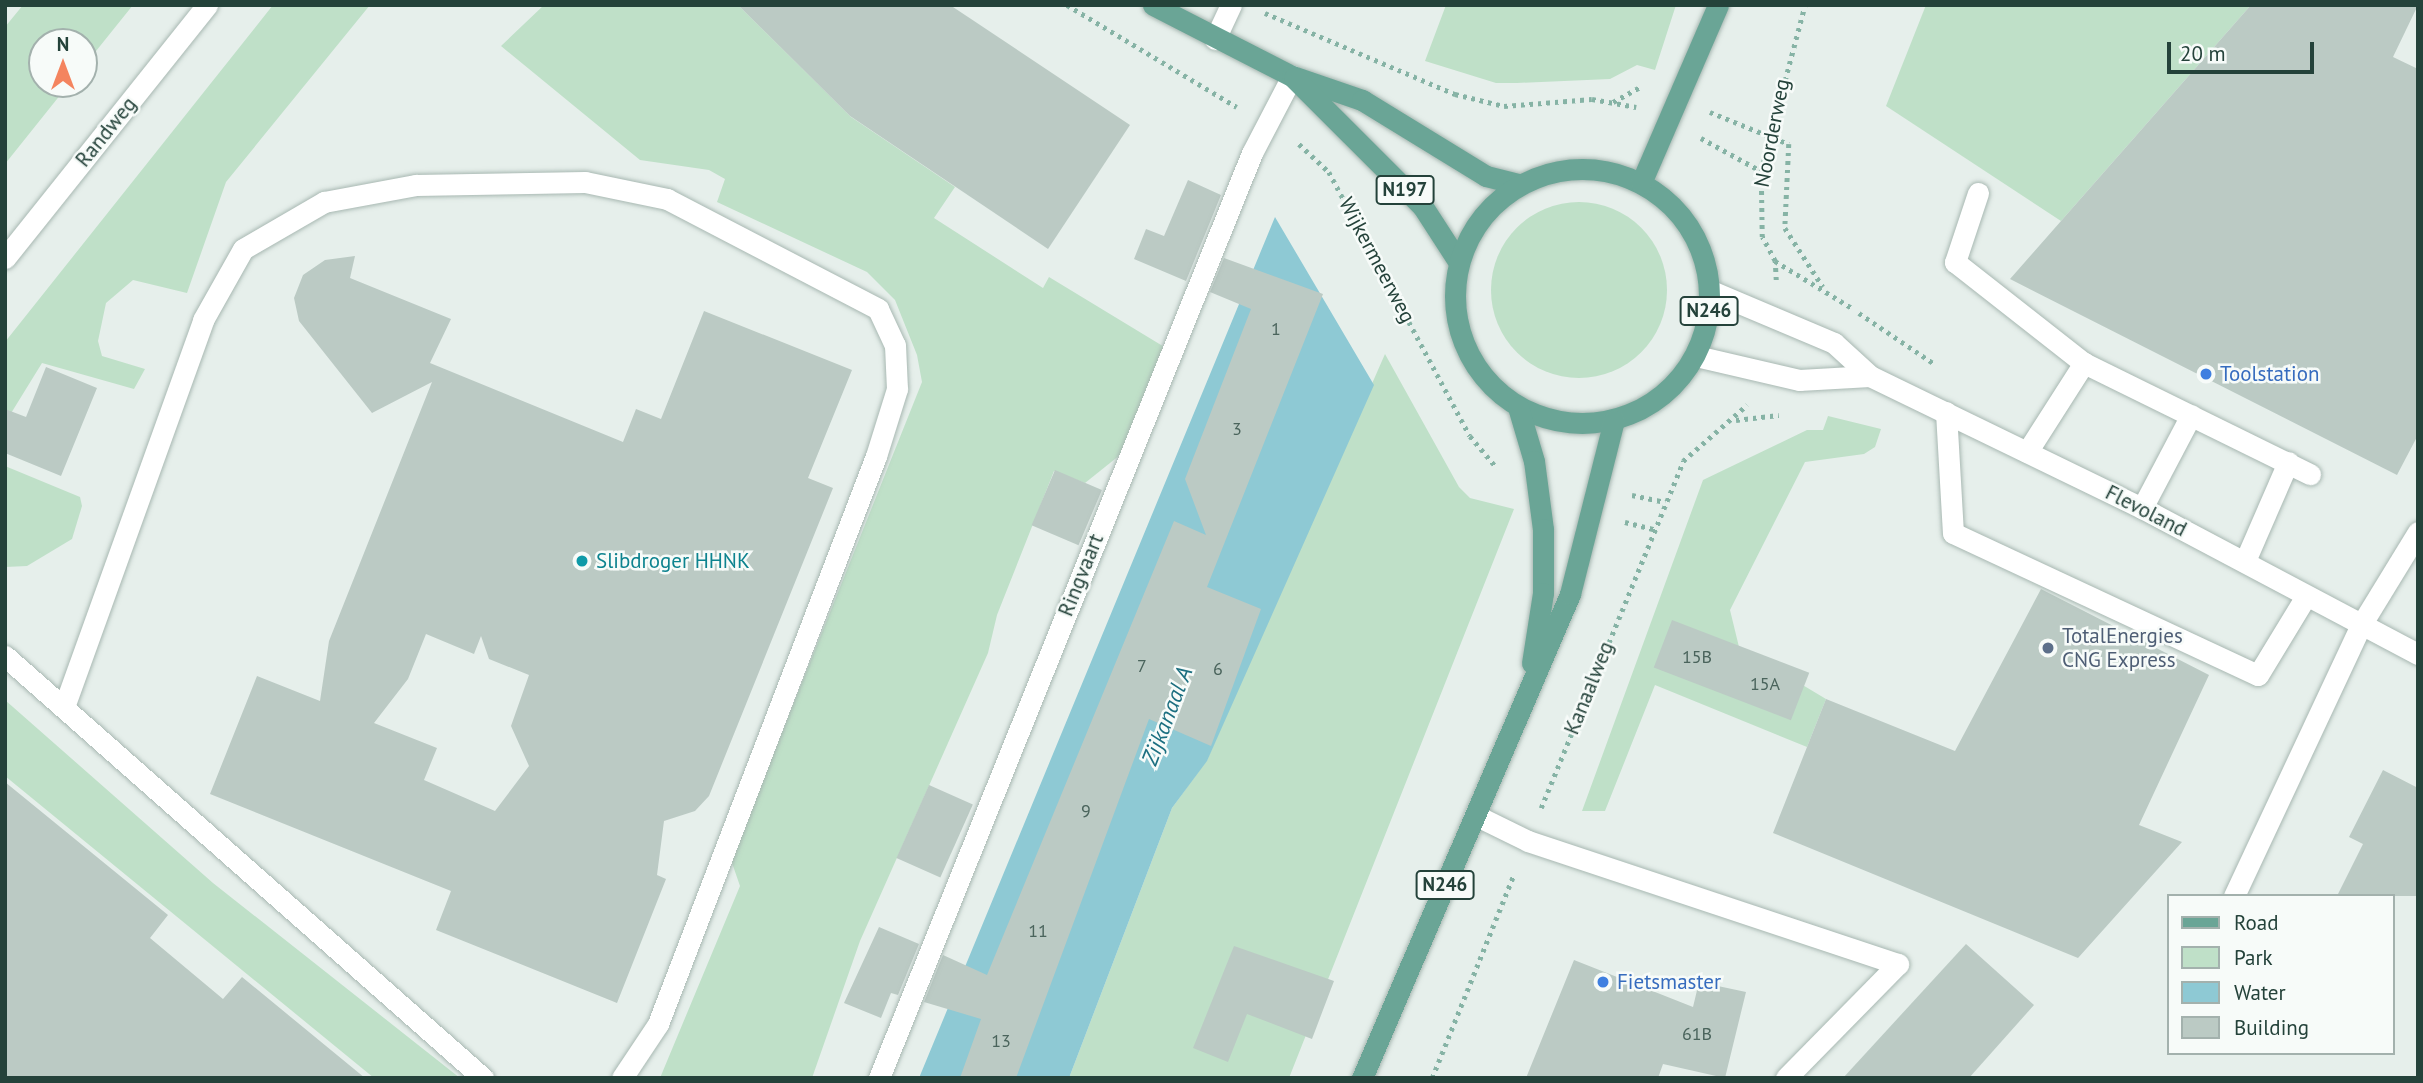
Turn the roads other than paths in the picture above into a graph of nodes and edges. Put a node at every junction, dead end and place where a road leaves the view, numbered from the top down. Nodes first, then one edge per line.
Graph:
1 (207, 5) edge
2 (1153, 5) edge
3 (1231, 5) edge
4 (1717, 5) edge
5 (1215, 39) junction
6 (1292, 76) junction
7 (1641, 183) junction
8 (1519, 184) junction
9 (1978, 193) dead end
10 (5, 258) edge
11 (1458, 261) junction
12 (1711, 291) junction
13 (1696, 356) junction
14 (2084, 363) junction
15 (1870, 376) junction
16 (1518, 407) junction
17 (1946, 412) junction
18 (2190, 415) junction
19 (1614, 421) junction
20 (2027, 452) junction
21 (2288, 462) junction
22 (2310, 474) dead end
23 (2141, 508) junction
24 (2418, 532) edge
25 (2245, 561) junction
26 (2306, 596) junction
27 (2361, 625) junction
28 (2418, 654) edge
29 (5, 656) edge
30 (1528, 692) junction
31 (64, 707) junction
32 (1475, 815) junction
33 (2235, 894) edge
34 (484, 1078) edge
35 (622, 1078) edge
36 (878, 1078) edge
37 (1362, 1078) edge
38 (1786, 1078) edge

1 - 10 street, Randweg
2 - 5 main road, N197
3 - 5 street
4 - 7 main road
5 - 6 main road, N197
6 - 8 main road, N197
6 - 11 main road, N197
6 - 36 street, Ringvaart
7 - 8 main road, N246
7 - 12 main road, N246
8 - 11 main road, N246
9 - 14 street
11 - 16 main road, N246
12 - 13 main road, N246
12 - 15 street, Flevoland
13 - 15 street, Flevoland
13 - 19 main road, N246
14 - 18 street
14 - 20 street
15 - 17 street, Flevoland
16 - 19 main road, N246
16 - 30 main road, N246
17 - 20 street, Flevoland
17 - 26 street
18 - 21 street
18 - 23 street
19 - 30 main road, N246
20 - 23 street, Flevoland
21 - 22 street
21 - 25 street
23 - 25 street, Flevoland
24 - 27 street
25 - 26 street, Flevoland
26 - 27 street, Flevoland
27 - 28 street, Flevoland
27 - 33 street
29 - 31 street
30 - 32 main road, N246
31 - 34 street
31 - 35 street
32 - 37 main road, N246
32 - 38 street

